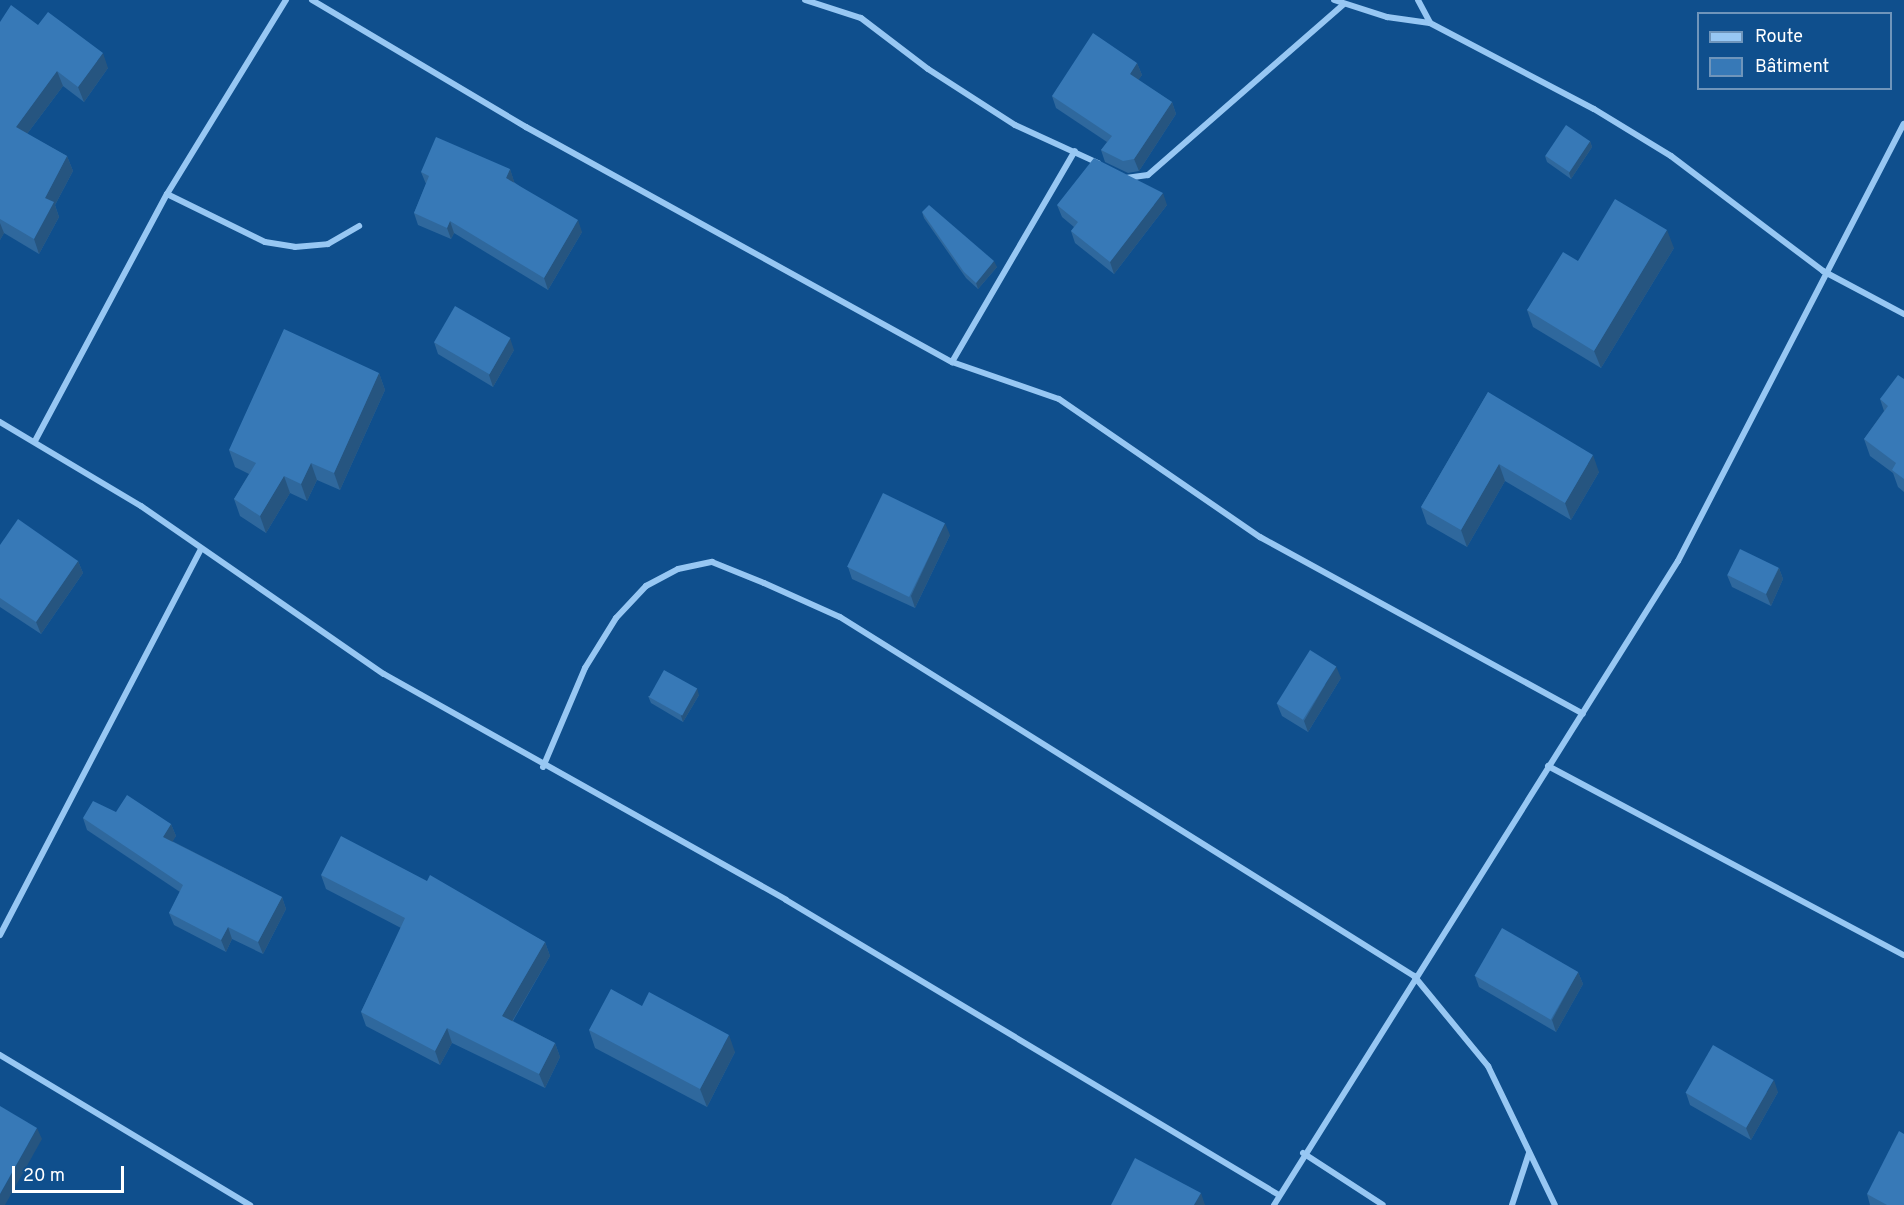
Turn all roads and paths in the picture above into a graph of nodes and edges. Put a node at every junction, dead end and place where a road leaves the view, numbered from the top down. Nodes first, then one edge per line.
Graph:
1 (286, 0) edge
2 (312, 0) edge
3 (805, 0) edge
4 (1334, 0) edge
5 (1418, 0) edge
6 (1344, 4) junction
7 (1430, 23) junction
8 (1904, 124) edge
9 (1075, 151) junction
10 (1106, 168) edge
11 (1117, 173) edge
12 (167, 194) junction
13 (359, 226) dead end
14 (1823, 271) junction
15 (1904, 314) edge
16 (952, 362) junction
17 (0, 422) edge
18 (35, 441) junction
19 (200, 550) junction
20 (1583, 714) junction
21 (1548, 766) junction
22 (543, 767) junction
23 (0, 935) edge
24 (1904, 955) edge
25 (1414, 976) junction
26 (0, 1055) edge
27 (1303, 1153) junction
28 (1529, 1153) junction
29 (1279, 1195) junction
30 (250, 1205) edge
31 (1274, 1205) edge
32 (1383, 1205) edge
33 (1512, 1205) edge
34 (1555, 1205) edge

1 - 12 street
2 - 16 street
3 - 9 street
4 - 6 street
5 - 7 street
6 - 7 street
6 - 11 street
7 - 14 street
8 - 14 street
9 - 10 street
9 - 16 street
12 - 13 street
12 - 18 street
14 - 15 street
14 - 20 street
16 - 20 street
17 - 18 street
18 - 19 street
19 - 22 street
19 - 23 street
20 - 21 street
21 - 24 street
21 - 25 street
22 - 25 street
22 - 29 street
25 - 27 street
25 - 28 street
26 - 30 street
27 - 29 street
27 - 32 street
28 - 33 street
28 - 34 street
29 - 31 street

